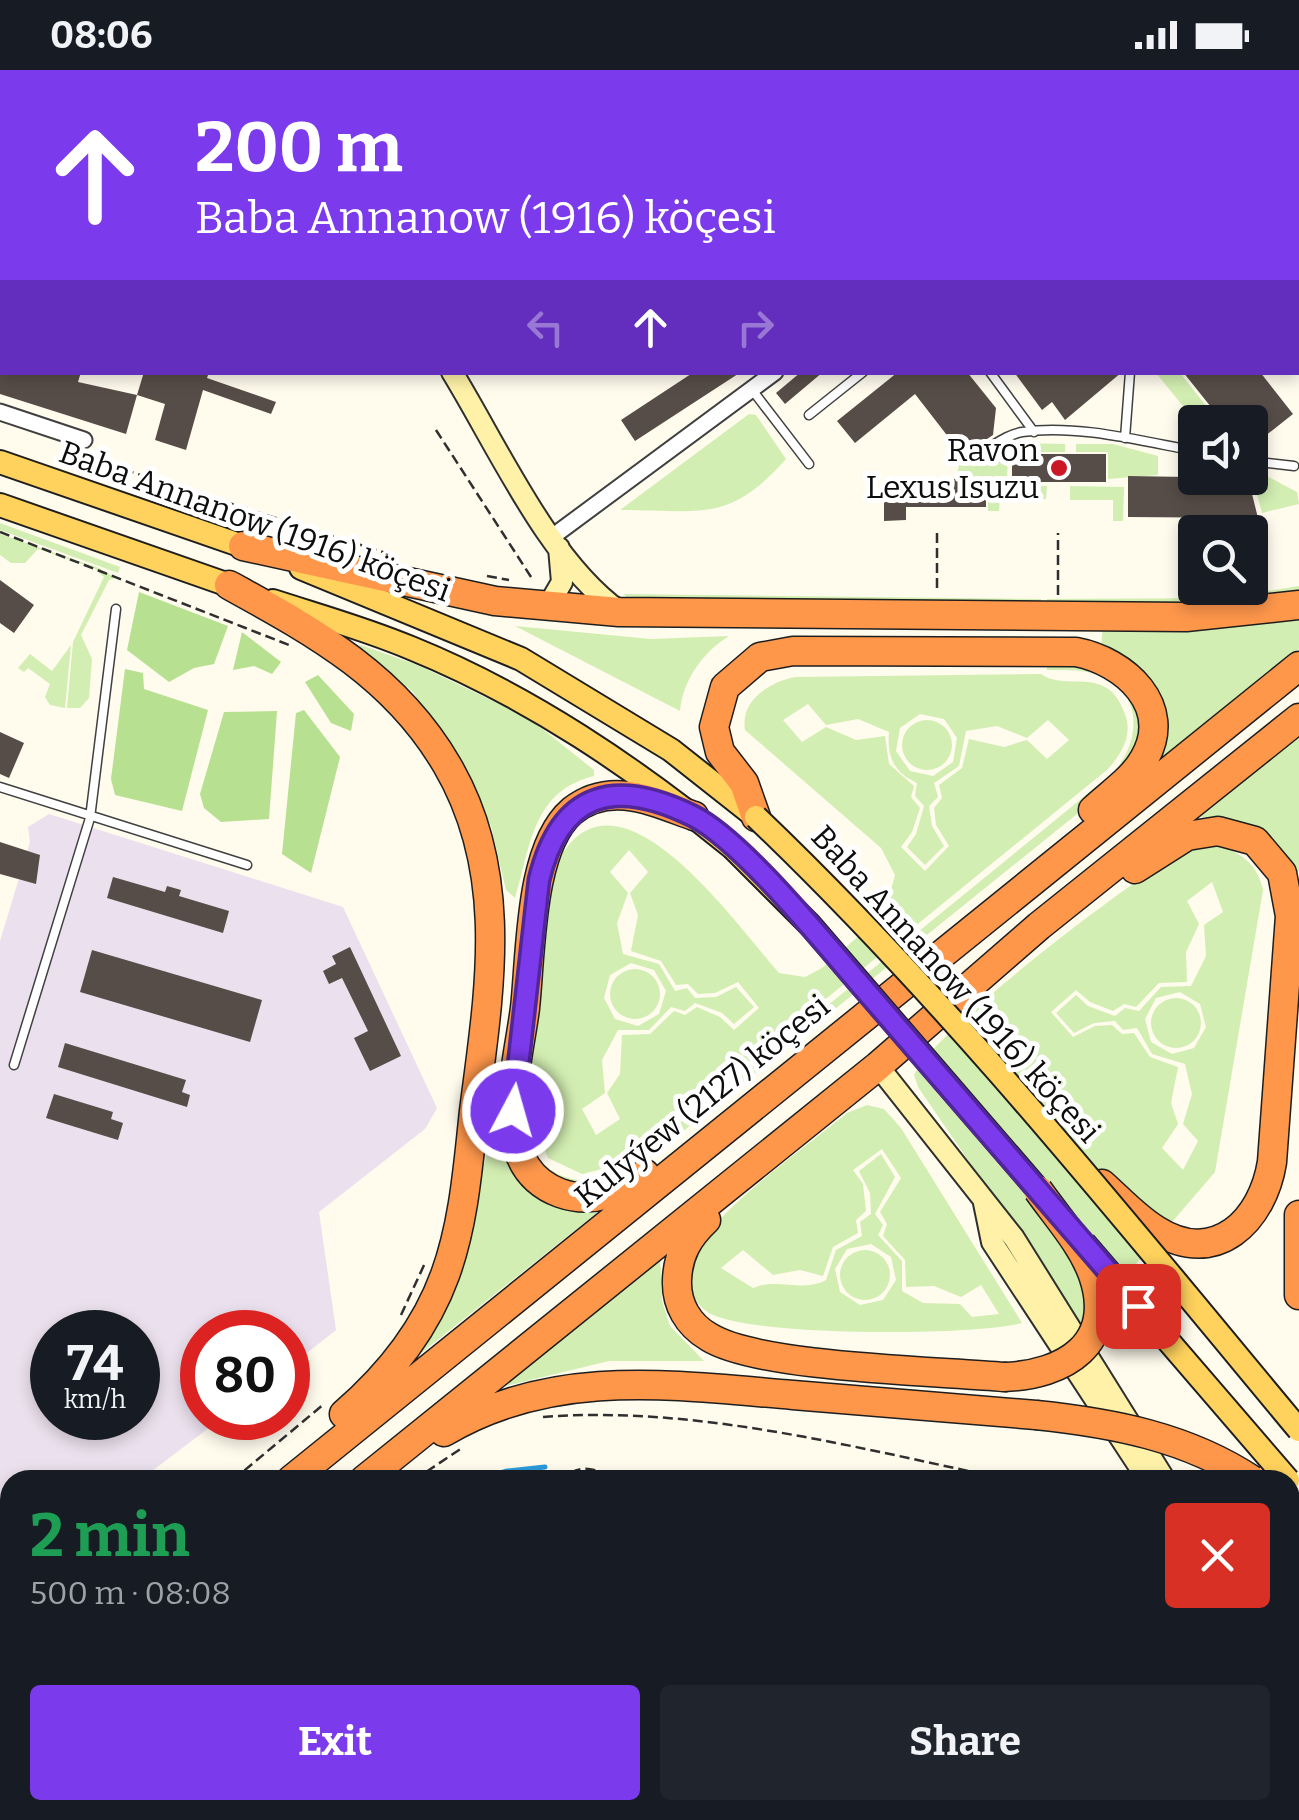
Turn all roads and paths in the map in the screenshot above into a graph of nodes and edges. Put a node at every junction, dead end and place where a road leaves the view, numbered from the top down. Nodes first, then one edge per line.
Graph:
1 (455, 375) edge
2 (772, 375) edge
3 (859, 375) edge
4 (992, 375) edge
5 (1130, 375) edge
6 (753, 390) junction
7 (0, 412) edge
8 (809, 415) dead end
9 (436, 430) dead end
10 (1034, 432) junction
11 (1125, 438) junction
12 (84, 440) dead end
13 (1178, 448) edge
14 (71, 452) dead end
15 (965, 458) dead end
16 (0, 462) edge
17 (1268, 463) edge
18 (809, 464) dead end
19 (1294, 466) dead end
20 (0, 505) edge
21 (0, 532) edge
22 (937, 533) dead end
23 (1058, 533) dead end
24 (556, 543) junction
25 (242, 546) junction
26 (392, 556) dead end
27 (476, 575) dead end
28 (229, 585) junction
29 (937, 594) dead end
30 (1058, 594) dead end
31 (1299, 605) edge
32 (548, 606) junction
33 (116, 610) dead end
34 (619, 612) junction
35 (301, 651) dead end
36 (1299, 666) edge
37 (1299, 718) edge
38 (0, 786) edge
39 (694, 816) junction
40 (756, 817) junction
41 (90, 818) junction
42 (246, 865) dead end
43 (1006, 901) junction
44 (1039, 926) junction
45 (14, 1064) dead end
46 (878, 1066) junction
47 (744, 1112) junction
48 (776, 1149) junction
49 (1073, 1160) junction
50 (1038, 1190) junction
51 (982, 1196) junction
52 (1299, 1215) edge
53 (1298, 1222) edge
54 (425, 1264) dead end
55 (1299, 1295) edge
56 (396, 1322) dead end
57 (326, 1403) dead end
58 (535, 1418) dead end
59 (1299, 1430) edge
60 (473, 1441) dead end
61 (246, 1470) edge
62 (280, 1470) edge
63 (303, 1470) edge
64 (376, 1470) edge
65 (397, 1470) edge
66 (429, 1470) edge
67 (571, 1470) edge
68 (596, 1470) edge
69 (963, 1470) edge
70 (1141, 1470) edge
71 (1158, 1470) edge
72 (1232, 1470) edge
73 (1280, 1470) edge

1 - 24 street
2 - 6 street
3 - 8 lane
4 - 10 lane
5 - 11 lane
6 - 18 lane
6 - 24 street
7 - 12 street
9 - 27 path
10 - 11 lane
10 - 15 lane
11 - 13 lane
14 - 26 path
16 - 25 main road, Baba Annanow (1916) köçesi
17 - 19 lane
20 - 28 main road, Baba Annanow (1916) köçesi
21 - 35 path
22 - 29 path
23 - 30 path
24 - 32 street
24 - 34 street
25 - 32 highway
25 - 40 main road, Baba Annanow (1916) köçesi
28 - 39 main road, Baba Annanow (1916) köçesi
28 - 62 highway
31 - 34 highway
32 - 34 highway
33 - 41 lane
36 - 43 highway, Kulyýew (2127) köçesi
37 - 44 highway
38 - 41 lane
39 - 47 highway
39 - 50 main road, Baba Annanow (1916) köçesi, bridge
40 - 43 highway
40 - 49 main road, Baba Annanow (1916) köçesi, bridge
41 - 42 lane
41 - 45 lane
43 - 47 highway, Kulyýew (2127) köçesi
44 - 46 highway
44 - 49 highway, bridge
46 - 48 highway
46 - 51 street
47 - 63 highway, Kulyýew (2127) köçesi
48 - 50 highway, bridge
48 - 64 highway
49 - 59 main road, Baba Annanow (1916) köçesi, bridge
50 - 73 main road, Baba Annanow (1916) köçesi, bridge
51 - 70 street
51 - 71 street
52 - 53 highway
53 - 55 highway
54 - 56 path
57 - 61 path
58 - 69 path
60 - 66 path
65 - 72 highway, bridge
67 - 68 path

